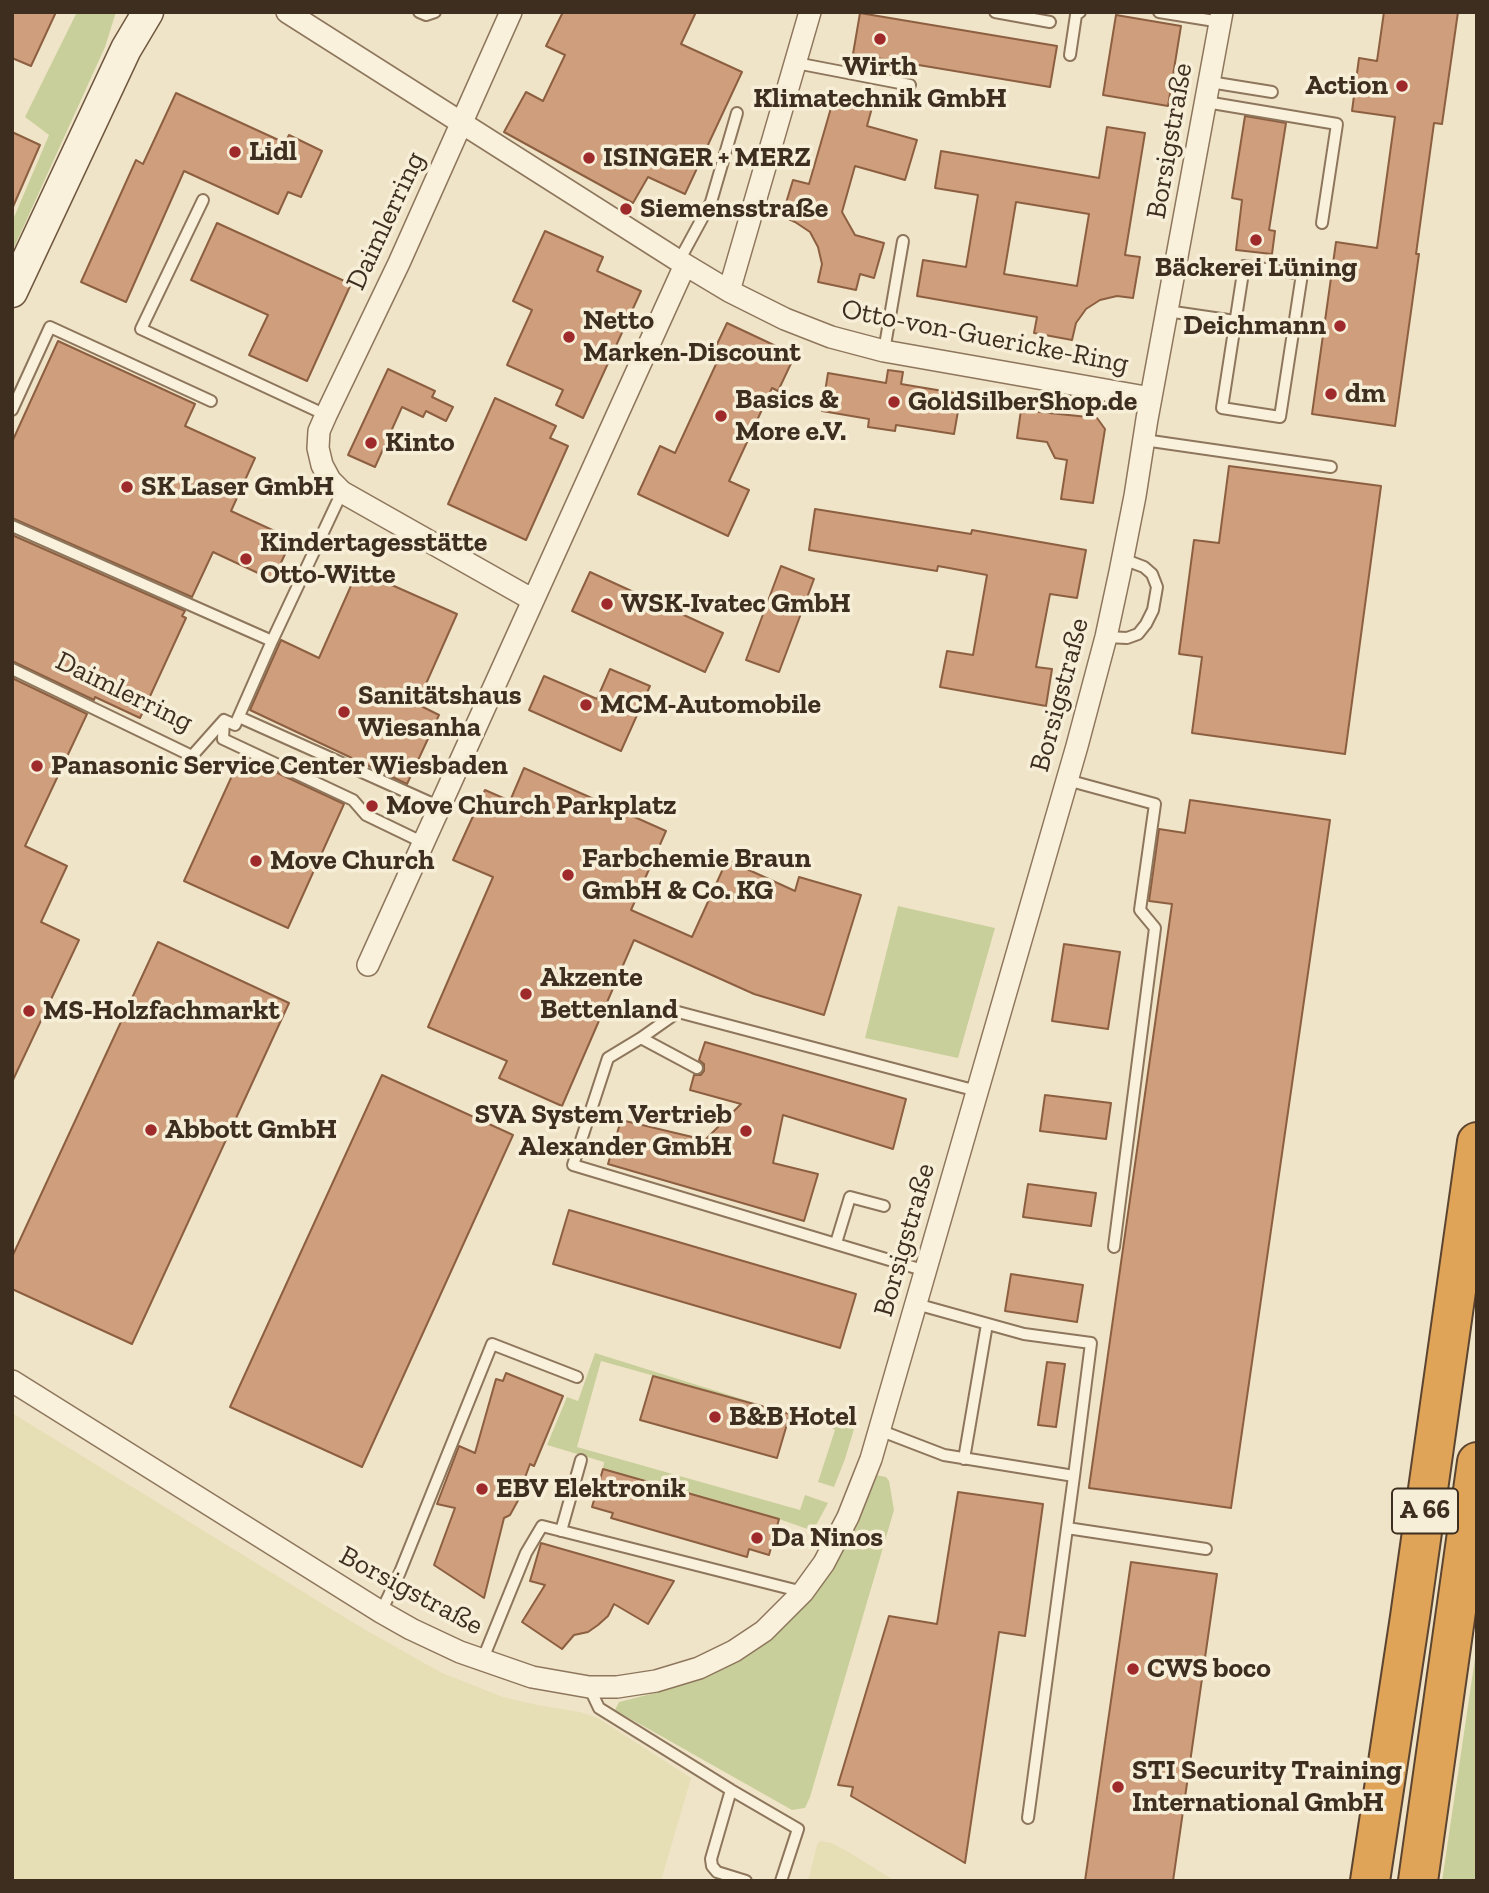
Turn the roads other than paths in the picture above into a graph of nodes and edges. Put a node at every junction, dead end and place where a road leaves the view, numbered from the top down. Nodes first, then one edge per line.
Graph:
1 (135, 12) edge
2 (148, 12) edge
3 (287, 12) edge
4 (419, 12) edge
5 (435, 12) edge
6 (511, 12) edge
7 (810, 12) edge
8 (995, 12) edge
9 (1080, 12) edge
10 (1159, 12) edge
11 (1221, 17) edge
12 (1050, 22) dead end
13 (126, 49) junction
14 (1070, 55) dead end
15 (796, 63) junction
16 (910, 85) dead end
17 (1208, 92) junction
18 (1272, 92) dead end
19 (737, 113) dead end
20 (461, 124) junction
21 (203, 200) dead end
22 (1322, 223) dead end
23 (903, 241) dead end
24 (682, 263) junction
25 (729, 290) junction
26 (12, 292) edge
27 (1167, 311) junction
28 (1235, 321) junction
29 (884, 351) junction
30 (1151, 398) junction
31 (211, 401) dead end
32 (12, 410) edge
33 (326, 415) junction
34 (1144, 440) junction
35 (1331, 467) dead end
36 (342, 492) junction
37 (12, 526) edge
38 (1123, 559) junction
39 (533, 600) junction
40 (1105, 637) junction
41 (272, 642) junction
42 (12, 669) edge
43 (239, 717) junction
44 (224, 720) junction
45 (1067, 780) junction
46 (440, 807) junction
47 (424, 843) junction
48 (368, 965) dead end
49 (641, 1038) junction
50 (697, 1068) dead end
51 (977, 1091) junction
52 (1477, 1142) edge
53 (884, 1206) dead end
54 (836, 1243) junction
55 (1114, 1247) dead end
56 (926, 1271) junction
57 (916, 1304) junction
58 (987, 1324) junction
59 (577, 1377) dead end
60 (12, 1381) edge
61 (879, 1430) junction
62 (964, 1459) junction
63 (581, 1460) dead end
64 (1477, 1462) edge
65 (1074, 1476) junction
66 (1067, 1528) junction
67 (561, 1531) junction
68 (1206, 1549) dead end
69 (803, 1592) junction
70 (381, 1612) junction
71 (482, 1661) junction
72 (589, 1687) junction
73 (731, 1790) junction
74 (1028, 1818) dead end
75 (746, 1881) edge
76 (781, 1881) edge
77 (1370, 1881) edge
78 (1418, 1881) edge

1 - 13 street
2 - 13 street
3 - 20 street
4 - 5 lane
6 - 20 street
7 - 15 street
8 - 12 lane
9 - 14 lane
10 - 11 lane
11 - 17 street, Borsigstraße
13 - 26 street
15 - 16 lane
15 - 25 street
17 - 18 lane
17 - 22 lane
17 - 27 street, Borsigstraße
19 - 24 lane
20 - 24 street
20 - 33 street, Daimlerring
21 - 33 lane
23 - 29 lane
24 - 25 street
24 - 39 street
25 - 29 street, Otto-von-Guericke-Ring
27 - 28 lane
27 - 30 street, Borsigstraße
28 - 28 lane
29 - 30 street, Otto-von-Guericke-Ring
30 - 34 street, Borsigstraße
31 - 32 lane
33 - 36 street, Daimlerring
34 - 35 lane
34 - 38 street, Borsigstraße
36 - 39 street, Daimlerring
36 - 41 lane, Daimlerring
37 - 41 lane
38 - 40 street, Borsigstraße
38 - 40 lane
39 - 46 street
40 - 45 street, Borsigstraße
41 - 43 lane, Daimlerring
42 - 44 lane, Daimlerring
43 - 44 lane, Daimlerring
43 - 46 lane
44 - 47 lane
45 - 51 street, Borsigstraße
45 - 55 lane
46 - 47 street
47 - 48 street
49 - 50 lane
49 - 51 lane
49 - 54 lane
51 - 56 street, Borsigstraße
52 - 77 highway, A 66
53 - 54 lane
54 - 56 lane
56 - 57 street, Borsigstraße
57 - 58 lane
57 - 61 street, Borsigstraße
58 - 62 lane
58 - 65 lane
59 - 70 lane
60 - 70 street, Borsigstraße
61 - 62 lane
61 - 69 street, Borsigstraße
62 - 65 lane
63 - 67 lane
64 - 78 highway, A 66
65 - 66 lane
66 - 68 lane
66 - 74 lane
67 - 69 lane
67 - 71 lane
69 - 72 street, Borsigstraße
70 - 71 street, Borsigstraße
71 - 72 street, Borsigstraße
72 - 73 lane
73 - 75 lane
73 - 76 lane

